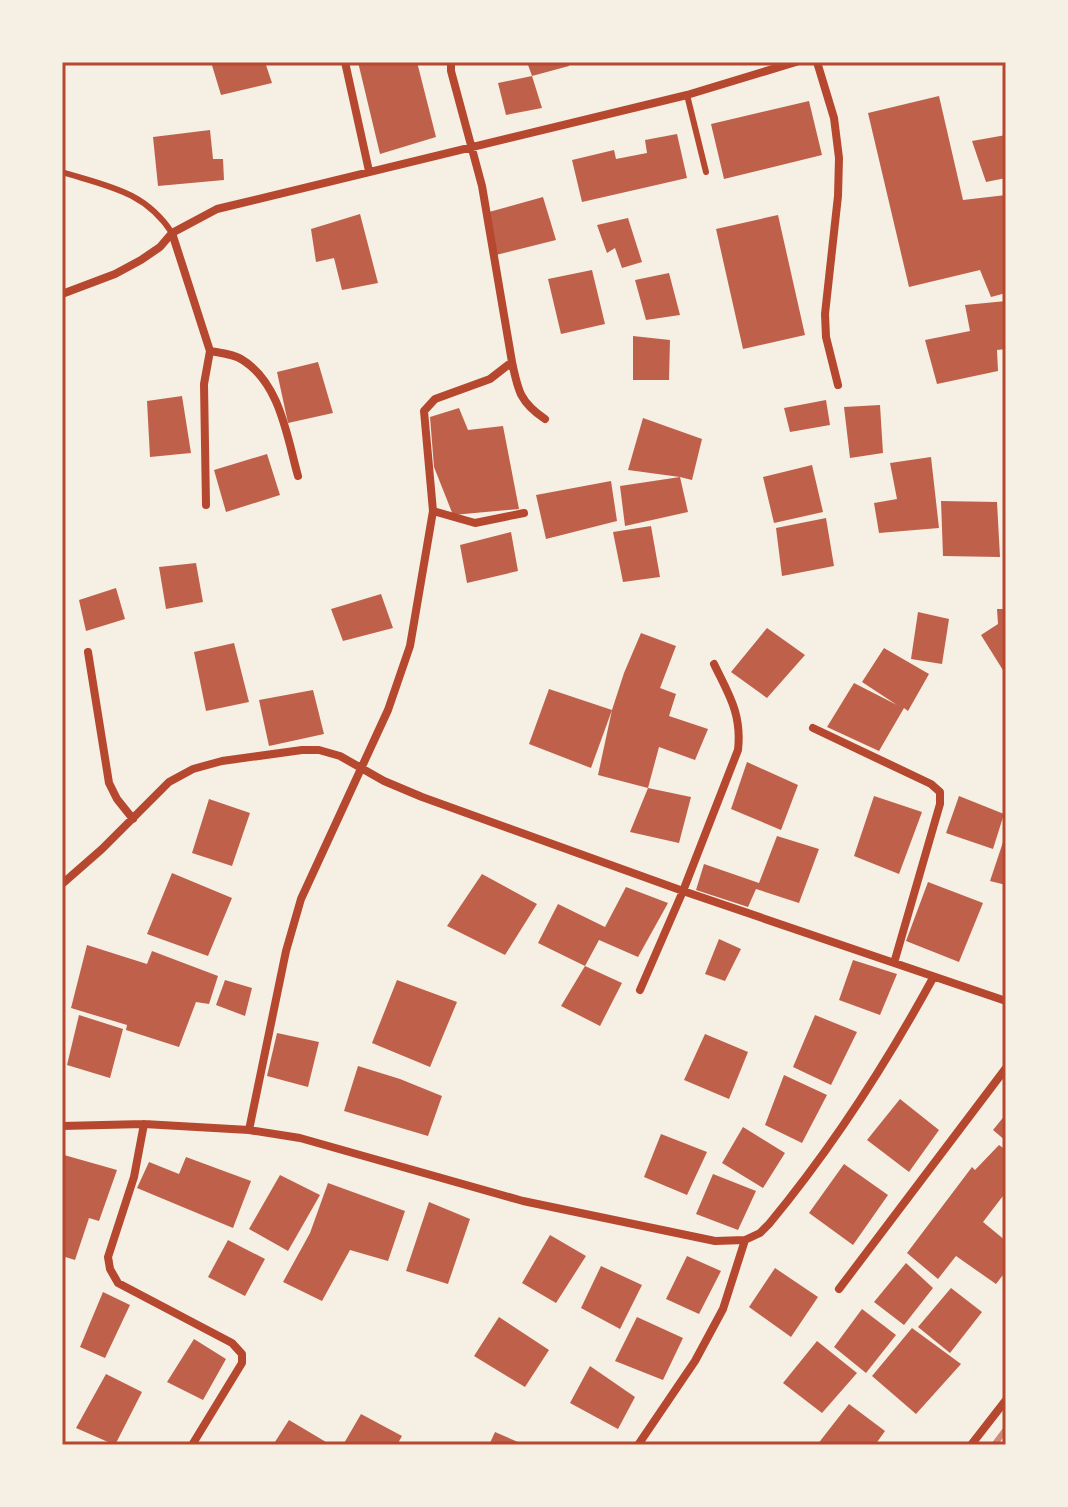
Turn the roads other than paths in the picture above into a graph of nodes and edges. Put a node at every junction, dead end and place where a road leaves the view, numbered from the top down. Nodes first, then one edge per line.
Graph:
1 (345, 62) edge
2 (451, 62) edge
3 (796, 62) edge
4 (817, 62) edge
5 (687, 95) junction
6 (471, 145) junction
7 (369, 171) junction
8 (62, 172) edge
9 (706, 172) dead end
10 (172, 233) junction
11 (62, 294) edge
12 (210, 351) junction
13 (512, 362) junction
14 (838, 385) dead end
15 (545, 419) dead end
16 (298, 476) dead end
17 (206, 505) dead end
18 (433, 511) junction
19 (524, 513) dead end
20 (88, 652) dead end
21 (714, 664) dead end
22 (813, 728) dead end
23 (361, 768) junction
24 (133, 819) junction
25 (62, 884) edge
26 (683, 891) junction
27 (894, 963) junction
28 (933, 978) junction
29 (640, 990) dead end
30 (1006, 1001) edge
31 (1006, 1068) edge
32 (144, 1124) junction
33 (62, 1126) edge
34 (249, 1130) junction
35 (745, 1240) junction
36 (839, 1289) dead end
37 (1006, 1400) edge
38 (192, 1445) edge
39 (638, 1445) edge
40 (971, 1445) edge

1 - 7 street
2 - 6 street
3 - 5 street
4 - 14 street
5 - 6 street
5 - 9 lane
6 - 7 street
6 - 13 street
7 - 10 street
8 - 10 lane
10 - 11 street
10 - 12 street
12 - 16 street
12 - 17 street
13 - 15 street
13 - 18 street
18 - 19 street
18 - 23 street
20 - 24 street
21 - 26 street
22 - 27 street
23 - 24 street
23 - 26 street
23 - 34 street
24 - 25 street
26 - 27 street
26 - 29 street
27 - 28 street
28 - 30 street
28 - 35 street
31 - 36 street
32 - 33 street
32 - 34 street
32 - 38 street
34 - 35 street
35 - 39 street
37 - 40 street

